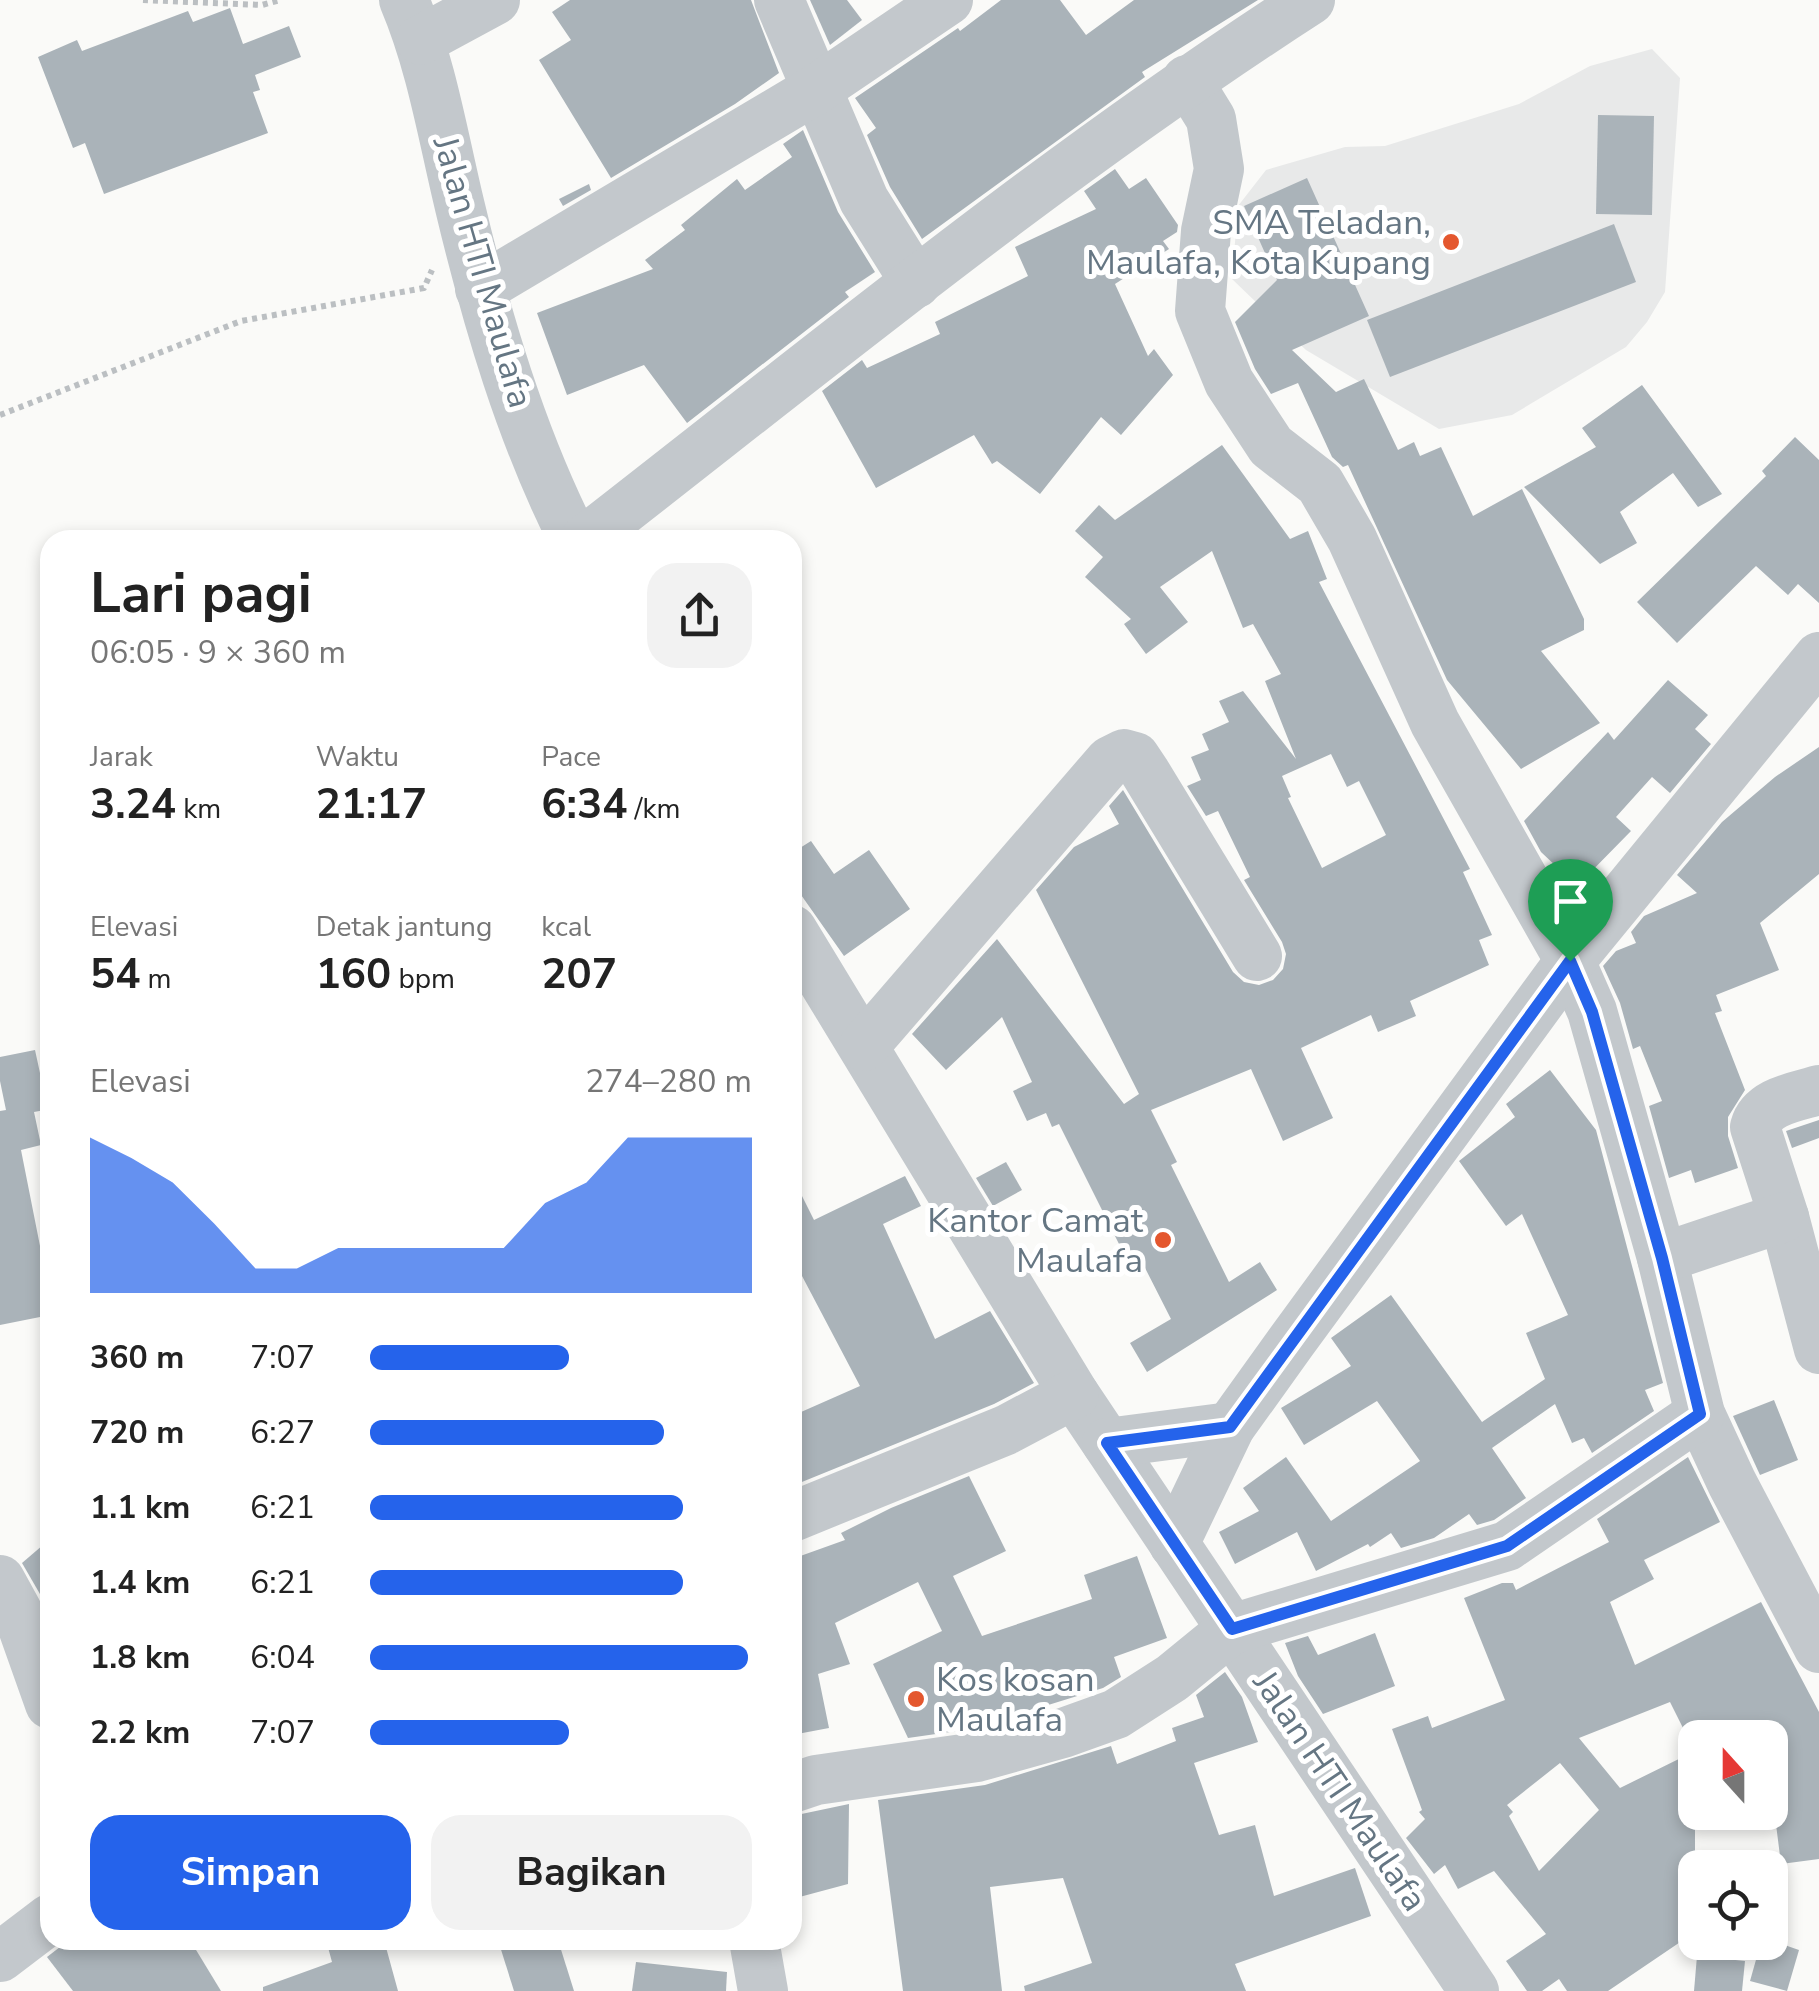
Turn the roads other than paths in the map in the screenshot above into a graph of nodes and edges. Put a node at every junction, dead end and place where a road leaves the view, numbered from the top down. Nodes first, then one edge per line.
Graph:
1 (495, 0) edge
2 (779, 0) edge
3 (948, 0) edge
4 (1310, 0) edge
5 (413, 20) edge
6 (1187, 80) junction
7 (815, 90) junction
8 (916, 283) junction
9 (480, 289) junction
10 (569, 530) edge
11 (597, 530) edge
12 (1819, 657) edge
13 (802, 946) edge
14 (1257, 956) dead end
15 (1570, 961) junction
16 (864, 1046) junction
17 (1819, 1090) edge
18 (1784, 1217) junction
19 (1662, 1258) junction
20 (1819, 1349) edge
21 (1074, 1394) junction
22 (1700, 1414) junction
23 (1230, 1427) junction
24 (1107, 1443) junction
25 (802, 1514) edge
26 (1174, 1544) junction
27 (0, 1580) edge
28 (1232, 1629) junction
29 (1819, 1648) edge
30 (40, 1676) edge
31 (802, 1785) edge
32 (40, 1927) edge
33 (756, 1950) edge
34 (0, 1957) edge
35 (1468, 1989) edge
36 (763, 1991) edge

1 - 5 street
2 - 7 street
3 - 7 street
4 - 6 street
5 - 9 street, Jalan HTI Maulafa
6 - 8 street
6 - 15 street
7 - 8 street
7 - 9 street
8 - 11 street
9 - 10 street, Jalan HTI Maulafa
12 - 15 street
13 - 16 street, Jalan HTI Maulafa
14 - 16 street
15 - 19 street
15 - 23 street
16 - 21 street, Jalan HTI Maulafa
17 - 18 street
18 - 19 street
18 - 20 street
19 - 22 street
21 - 24 street, Jalan HTI Maulafa
21 - 25 street
22 - 28 street
22 - 29 street
23 - 24 street
23 - 26 street
24 - 26 street, Jalan HTI Maulafa
26 - 28 street, Jalan HTI Maulafa
27 - 30 street
28 - 31 street
28 - 35 street, Jalan HTI Maulafa
32 - 34 street
33 - 36 street

